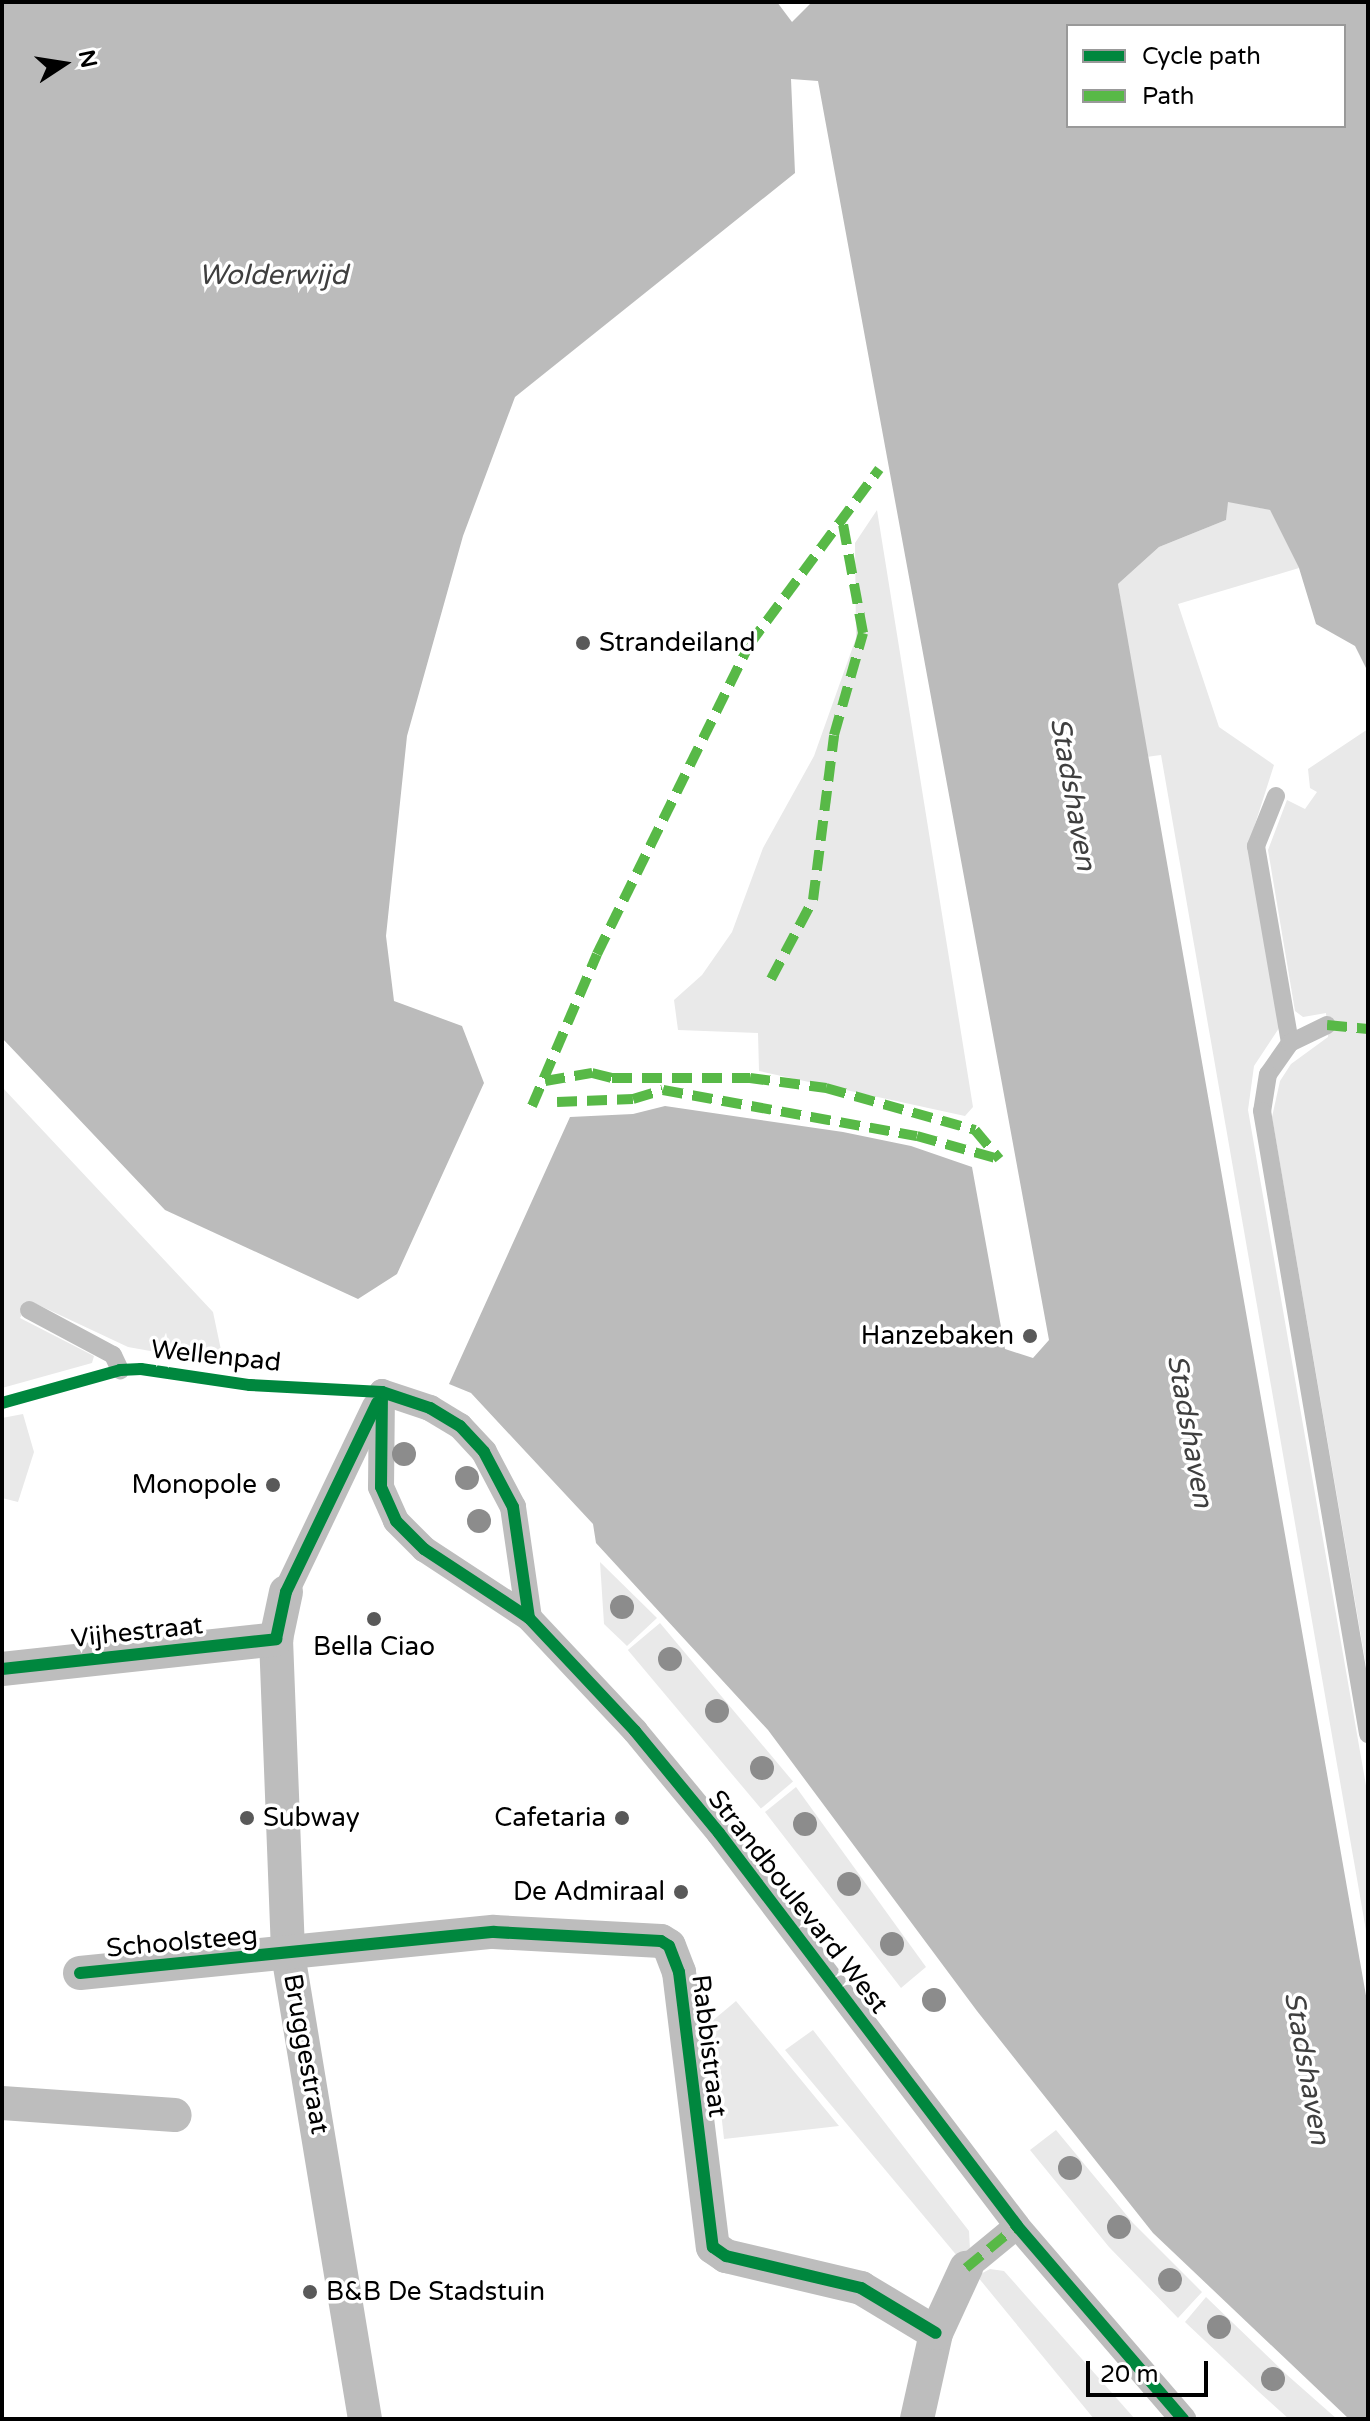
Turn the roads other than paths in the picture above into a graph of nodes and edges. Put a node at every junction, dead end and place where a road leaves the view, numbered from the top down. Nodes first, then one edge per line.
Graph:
1 (1276, 796) dead end
2 (1327, 1025) dead end
3 (1290, 1043) junction
4 (29, 1310) dead end
5 (120, 1370) dead end
6 (382, 1392) junction
7 (286, 1592) joint
8 (529, 1618) junction
9 (276, 1639) junction
10 (2, 1669) edge
11 (1368, 1734) edge
12 (288, 1954) junction
13 (80, 1973) dead end
14 (2, 2103) edge
15 (175, 2115) dead end
16 (1017, 2226) junction
17 (966, 2268) joint
18 (936, 2333) junction
19 (365, 2419) edge
20 (917, 2419) edge
21 (1183, 2419) edge

1 - 3 lane
2 - 3 lane
3 - 11 lane
4 - 5 lane
6 - 7 street
6 - 8 street
6 - 8 street, Strandboulevard West
7 - 9 street, Bruggestraat
8 - 16 street, Strandboulevard West
9 - 10 street, Vijhestraat
9 - 12 street, Bruggestraat
12 - 13 street, Schoolsteeg
12 - 18 street, Rabbistraat
12 - 19 street, Bruggestraat
14 - 15 street
16 - 17 street
16 - 21 street, Strandboulevard West
17 - 18 street
18 - 20 street

